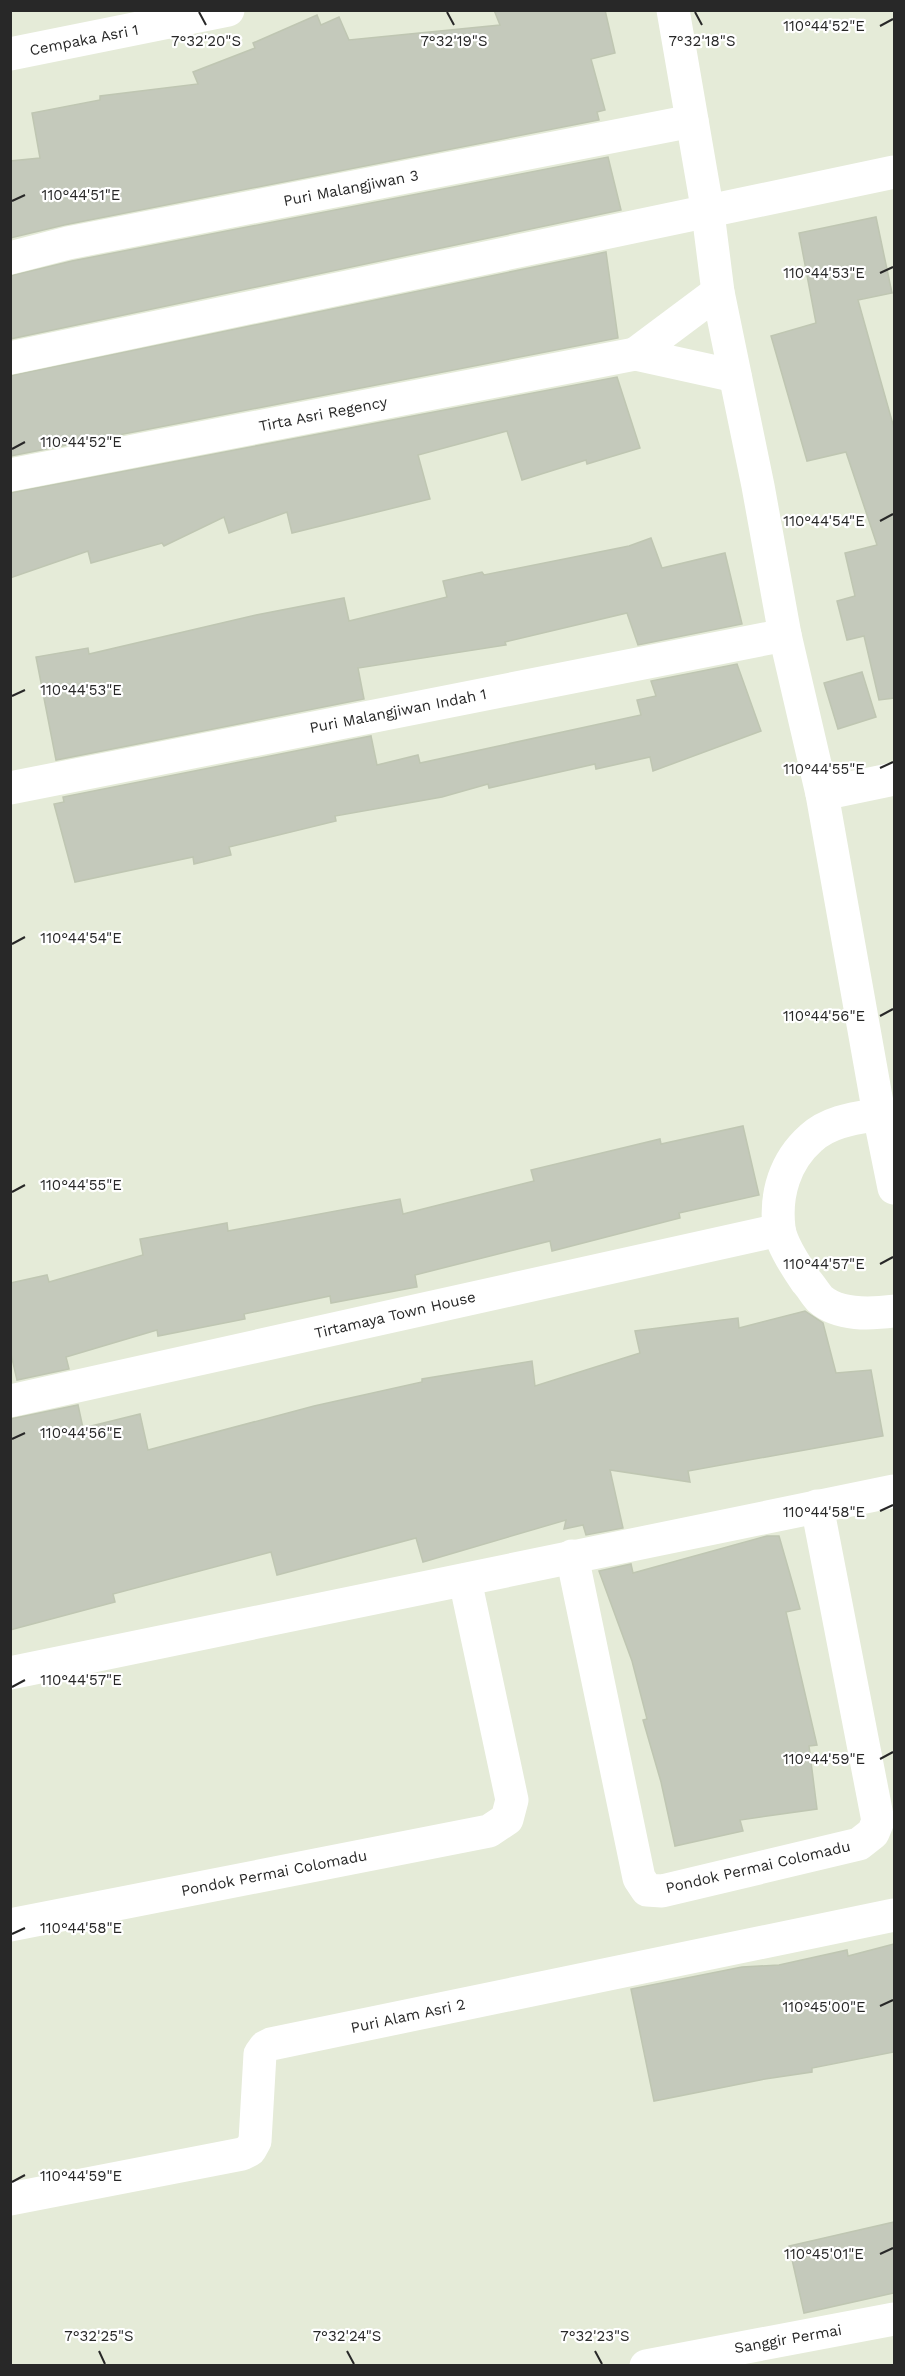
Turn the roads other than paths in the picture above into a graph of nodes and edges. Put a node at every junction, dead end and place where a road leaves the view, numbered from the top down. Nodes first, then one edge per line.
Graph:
1 (228, 10) edge
2 (672, 10) edge
3 (10, 54) edge
4 (692, 121) junction
5 (894, 172) edge
6 (708, 213) junction
7 (10, 258) edge
8 (718, 292) junction
9 (635, 354) junction
10 (10, 358) edge
11 (735, 376) junction
12 (10, 475) edge
13 (785, 635) junction
14 (894, 779) edge
15 (10, 788) edge
16 (822, 794) junction
17 (879, 1114) junction
18 (894, 1188) edge
19 (779, 1230) junction
20 (894, 1311) edge
21 (10, 1401) edge
22 (894, 1491) edge
23 (817, 1506) junction
24 (572, 1556) junction
25 (465, 1580) junction
26 (10, 1673) edge
27 (894, 1915) edge
28 (10, 1925) edge
29 (10, 2199) edge
30 (894, 2319) edge
31 (646, 2366) edge

1 - 3 street, Cempaka Asri 1
2 - 4 street
4 - 6 street
4 - 7 street, Puri Malangjiwan 3
5 - 6 street
6 - 8 street
6 - 10 street
8 - 9 street, Tirta Asri Regency
8 - 11 street
9 - 11 street, Tirta Asri Regency
9 - 12 street, Tirta Asri Regency
11 - 13 street
13 - 15 street, Puri Malangjiwan Indah 1
13 - 16 street
14 - 16 street
16 - 17 street
17 - 18 street
17 - 19 street
19 - 20 street
19 - 21 street, Tirtamaya Town House
22 - 23 street
23 - 24 street
23 - 24 street, Pondok Permai Colomadu
24 - 25 street
25 - 26 street
25 - 28 street, Pondok Permai Colomadu
27 - 29 street, Puri Alam Asri 2
30 - 31 street, Sanggir Permai

